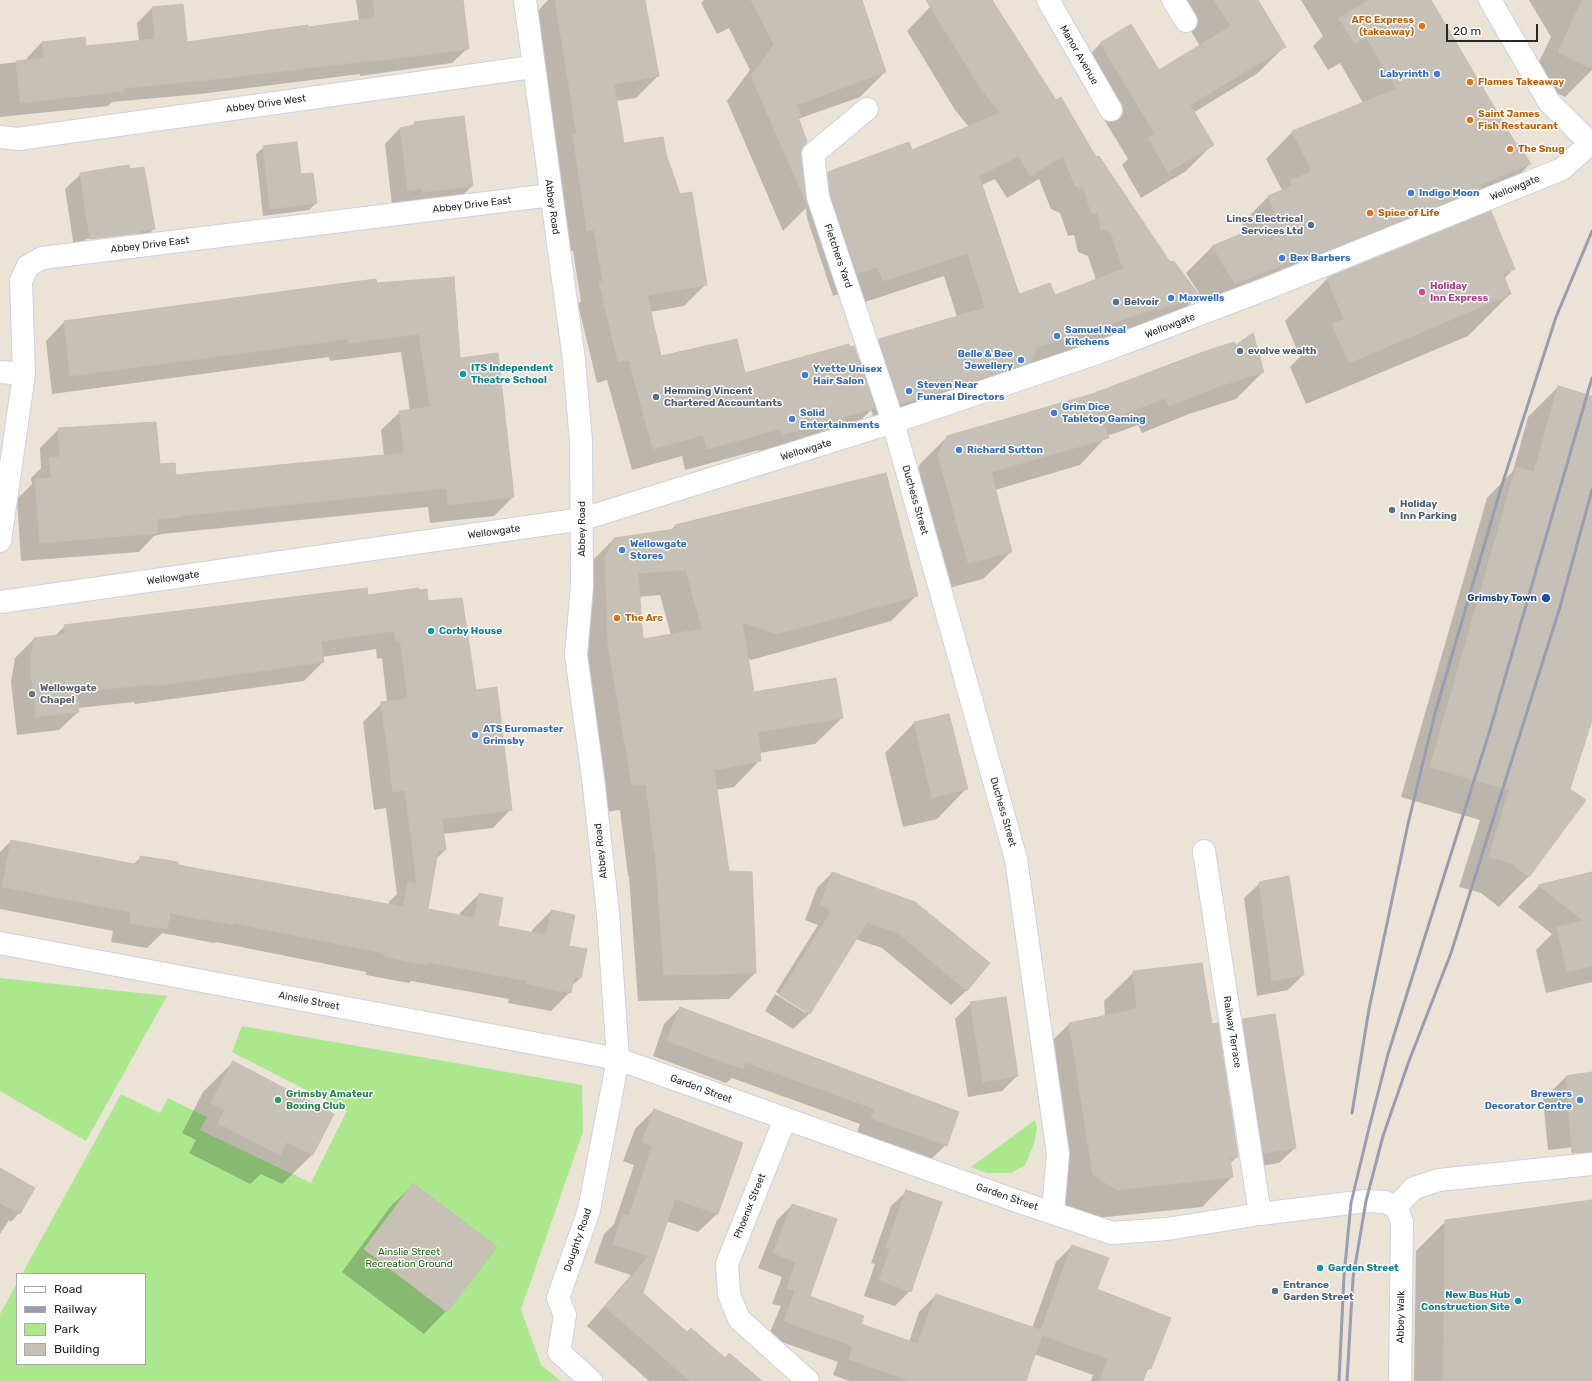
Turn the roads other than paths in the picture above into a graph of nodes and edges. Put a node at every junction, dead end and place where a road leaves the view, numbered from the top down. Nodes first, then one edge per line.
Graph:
1 (525, 0) edge
2 (1048, 0) edge
3 (1173, 0) edge
4 (1490, 0) edge
5 (1186, 21) dead end
6 (532, 67) junction
7 (867, 109) dead end
8 (1111, 110) dead end
9 (0, 137) edge
10 (1591, 140) edge
11 (550, 195) junction
12 (0, 372) edge
13 (24, 374) junction
14 (893, 422) junction
15 (583, 519) junction
16 (0, 541) edge
17 (0, 602) edge
18 (1204, 851) dead end
19 (0, 943) edge
20 (618, 1059) junction
21 (784, 1119) junction
22 (1592, 1164) edge
23 (1396, 1207) junction
24 (1053, 1212) junction
25 (1260, 1214) junction
26 (591, 1381) edge
27 (808, 1381) edge
28 (1400, 1381) edge

1 - 6 street, Abbey Road
2 - 8 street, Manor Avenue
3 - 5 street
4 - 10 street
6 - 9 street, Abbey Drive West
6 - 11 street, Abbey Road
7 - 14 street, Fletchers Yard
10 - 14 street, Wellowgate
11 - 13 street, Abbey Drive East
11 - 15 street, Abbey Road
12 - 13 street
13 - 16 street, Abbey Drive East
14 - 15 street, Wellowgate
14 - 24 street, Duchess Street
15 - 17 street, Wellowgate
15 - 20 street, Abbey Road
18 - 25 street, Railway Terrace
19 - 20 street, Ainslie Street
20 - 21 street, Garden Street
20 - 26 street, Doughty Road
21 - 24 street, Garden Street
21 - 27 street, Phoenix Street
22 - 23 street
23 - 25 street, Garden Street
23 - 28 street, Abbey Walk
24 - 25 street, Garden Street

